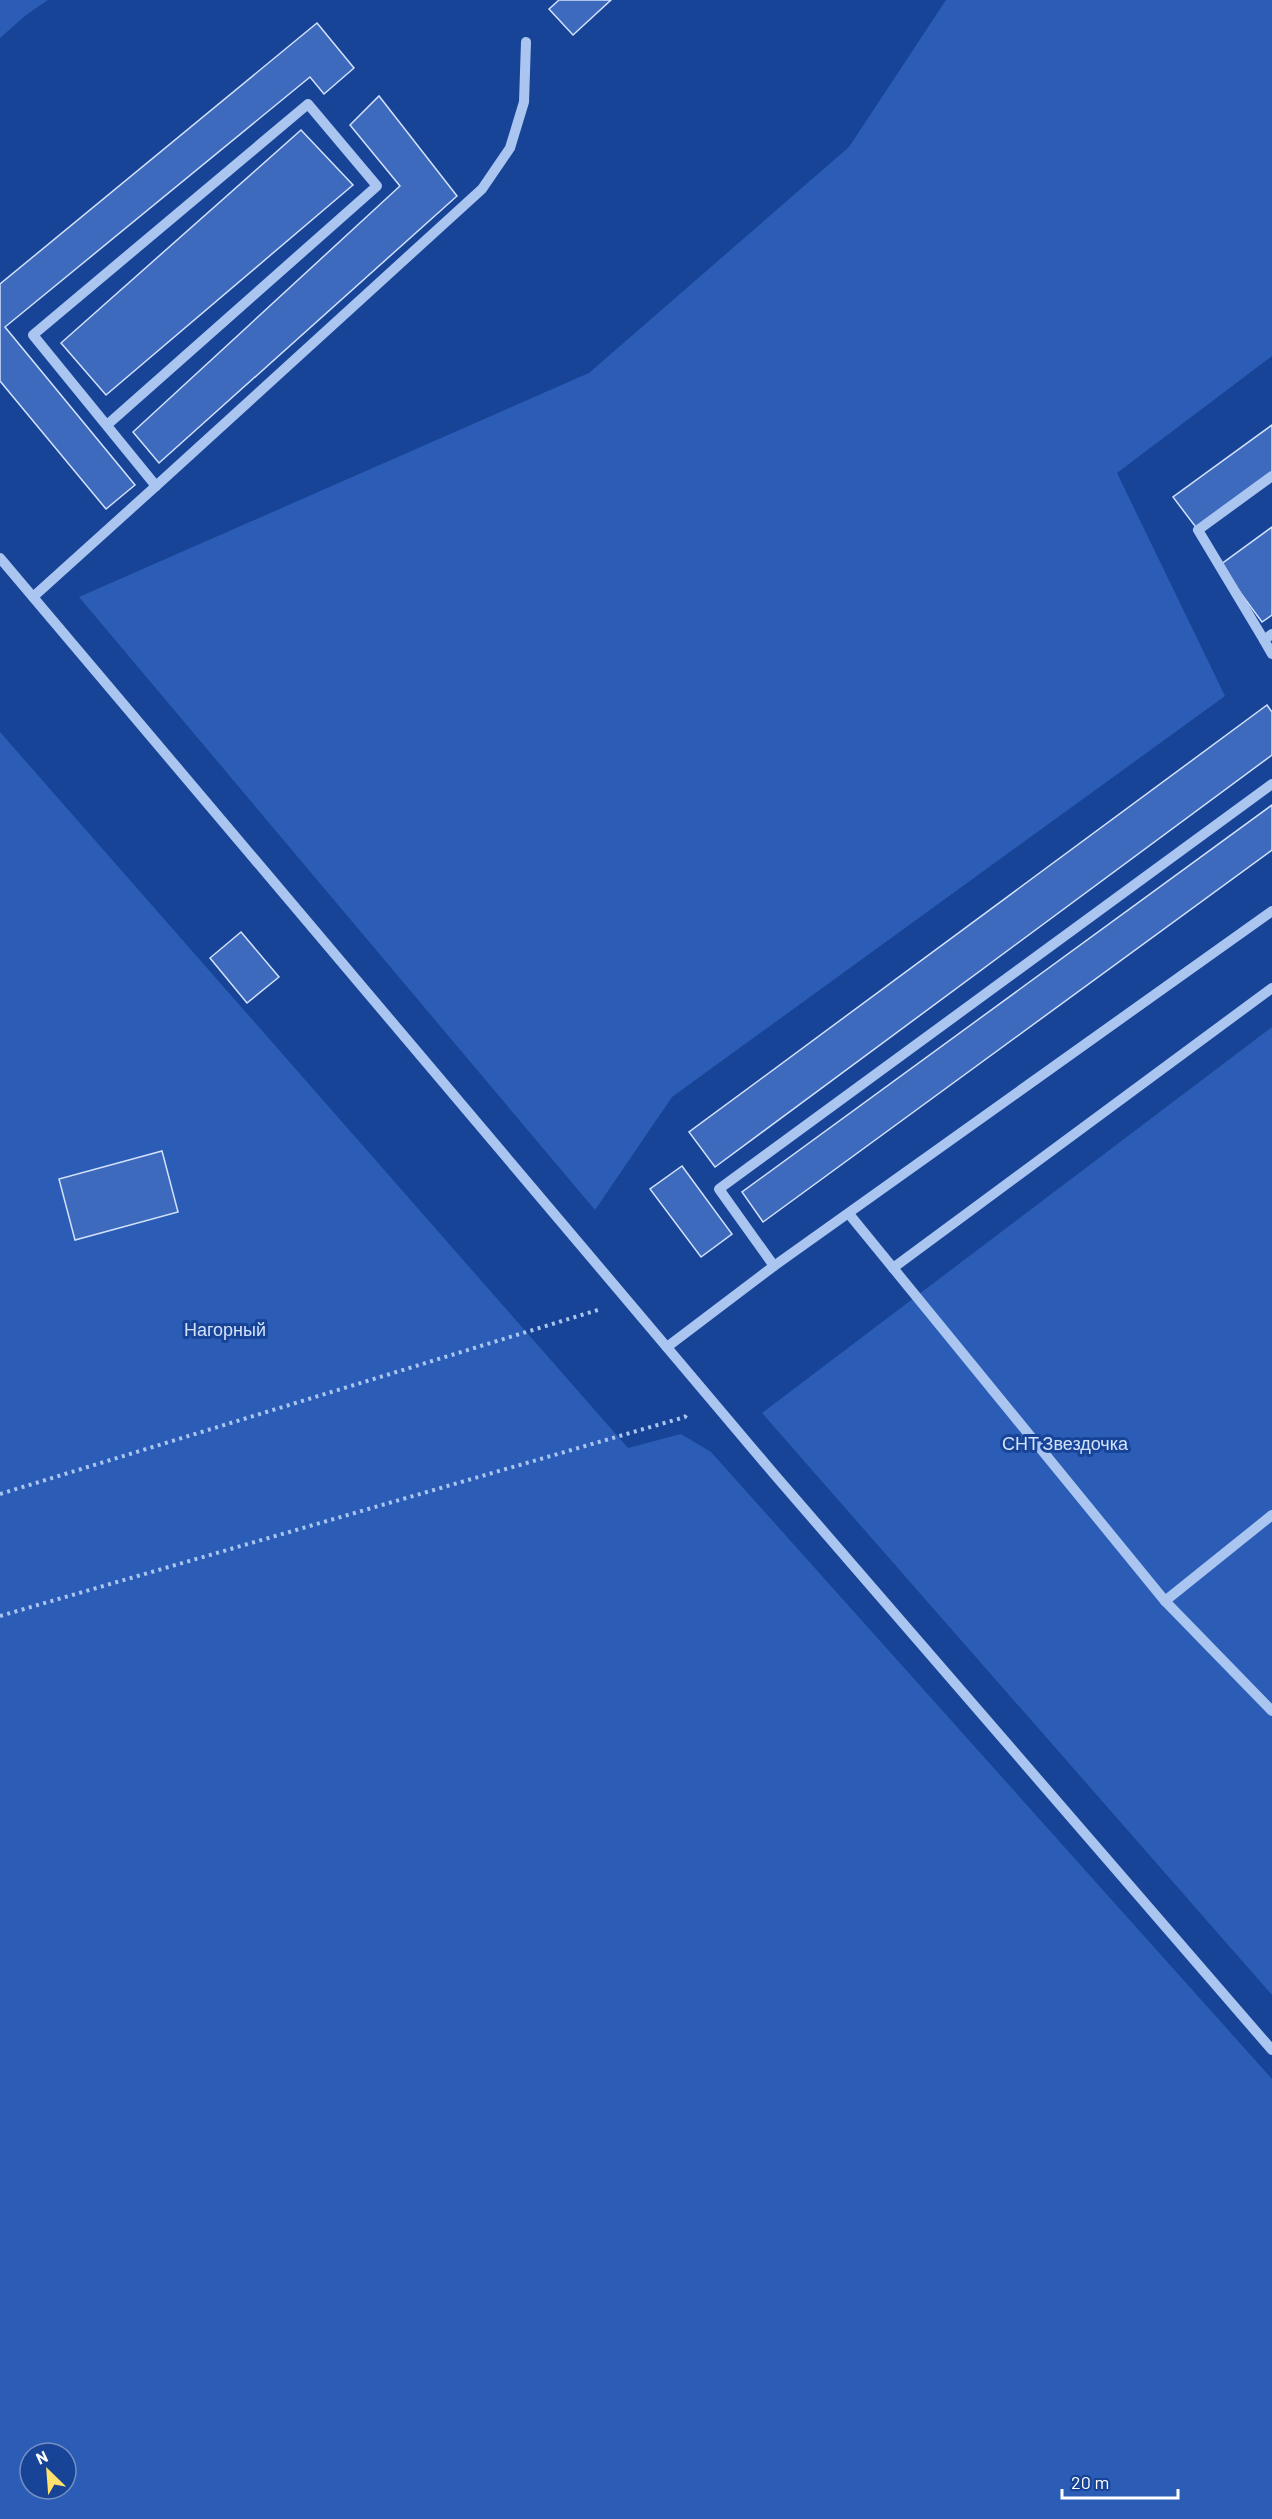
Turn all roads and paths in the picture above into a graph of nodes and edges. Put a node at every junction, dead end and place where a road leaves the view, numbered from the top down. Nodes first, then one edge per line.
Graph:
1 (526, 42) dead end
2 (107, 425) junction
3 (1272, 476) edge
4 (156, 486) junction
5 (0, 558) edge
6 (33, 597) junction
7 (1268, 637) edge
8 (1272, 654) edge
9 (1272, 784) edge
10 (1272, 911) edge
11 (1272, 988) edge
12 (849, 1214) junction
13 (774, 1266) junction
14 (893, 1268) junction
15 (628, 1300) junction
16 (667, 1347) junction
17 (689, 1408) dead end
18 (0, 1494) edge
19 (1272, 1515) edge
20 (1165, 1601) junction
21 (0, 1616) edge
22 (1272, 1711) edge
23 (1272, 2050) edge

1 - 4 lane
2 - 2 lane
2 - 4 lane
3 - 7 lane
4 - 6 lane
5 - 6 lane
6 - 15 lane
7 - 8 lane
9 - 13 lane
10 - 12 lane
11 - 14 lane
12 - 13 lane
12 - 14 lane
13 - 16 lane
14 - 20 lane
15 - 16 lane
15 - 18 path
16 - 23 lane
17 - 21 path
19 - 20 lane
20 - 22 lane

